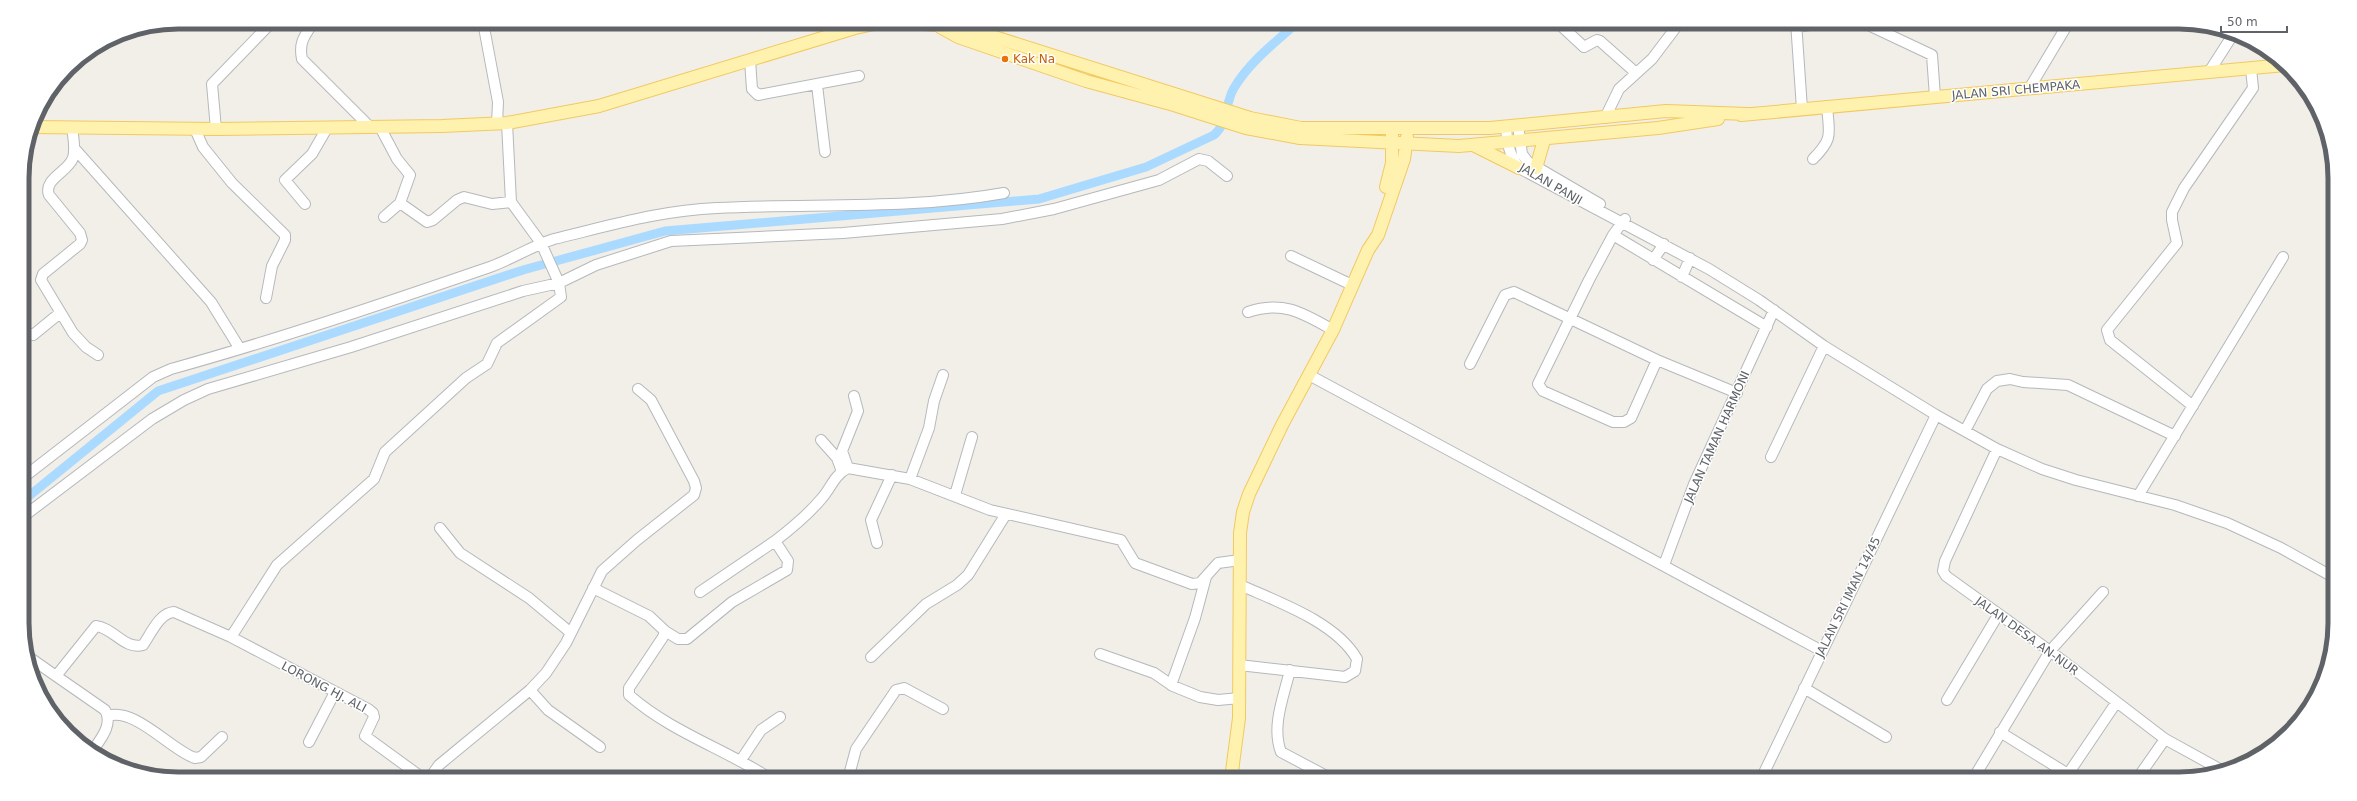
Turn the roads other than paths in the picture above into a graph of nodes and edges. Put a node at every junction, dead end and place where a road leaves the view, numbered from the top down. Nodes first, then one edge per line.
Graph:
1 (265, 29) edge
2 (309, 29) edge
3 (484, 29) edge
4 (851, 29) edge
5 (963, 29) edge
6 (1565, 29) edge
7 (1675, 29) edge
8 (1796, 29) edge
9 (1877, 29) edge
10 (2066, 29) edge
11 (2231, 38) edge
12 (750, 60) junction
13 (2277, 66) edge
14 (2251, 68) junction
15 (1635, 72) junction
16 (2209, 72) junction
17 (859, 76) dead end
18 (817, 85) junction
19 (2030, 88) junction
20 (1936, 97) junction
21 (1827, 106) junction
22 (1802, 109) junction
23 (1747, 114) junction
24 (1605, 118) junction
25 (502, 123) junction
26 (1244, 124) junction
27 (1518, 126) junction
28 (38, 127) edge
29 (72, 127) junction
30 (375, 127) junction
31 (1506, 127) junction
32 (327, 128) junction
33 (1392, 128) junction
34 (1408, 128) junction
35 (194, 129) junction
36 (216, 129) junction
37 (1544, 140) junction
38 (1520, 142) junction
39 (1392, 143) junction
40 (1507, 143) junction
41 (1406, 144) junction
42 (1474, 145) junction
43 (75, 149) junction
44 (825, 152) dead end
45 (1813, 159) dead end
46 (1519, 168) junction
47 (1536, 168) junction
48 (1226, 176) dead end
49 (1004, 193) dead end
50 (511, 202) junction
51 (400, 203) junction
52 (304, 204) dead end
53 (384, 217) dead end
54 (1623, 221) junction
55 (1613, 235) junction
56 (1664, 244) junction
57 (543, 247) junction
58 (1368, 250) junction
59 (1291, 256) dead end
60 (2283, 257) dead end
61 (1690, 258) junction
62 (1653, 260) junction
63 (1682, 276) junction
64 (557, 279) junction
65 (1352, 285) junction
66 (266, 298) dead end
67 (1774, 310) junction
68 (1248, 312) dead end
69 (60, 313) junction
70 (1571, 318) junction
71 (1766, 327) junction
72 (1333, 330) junction
73 (29, 333) edge
74 (1824, 346) junction
75 (240, 349) junction
76 (98, 355) dead end
77 (1657, 360) junction
78 (1470, 364) dead end
79 (943, 375) dead end
80 (1309, 375) junction
81 (638, 389) dead end
82 (1737, 393) junction
83 (854, 396) dead end
84 (2193, 406) junction
85 (1936, 415) junction
86 (1965, 431) junction
87 (2175, 436) junction
88 (972, 437) dead end
89 (821, 440) dead end
90 (1998, 449) junction
91 (1771, 458) dead end
92 (845, 470) junction
93 (29, 473) edge
94 (892, 475) junction
95 (910, 479) junction
96 (955, 495) junction
97 (2138, 496) junction
98 (29, 512) edge
99 (1006, 514) junction
100 (440, 528) dead end
101 (775, 540) junction
102 (877, 543) dead end
103 (1240, 560) junction
104 (1664, 565) junction
105 (2328, 574) edge
106 (1207, 575) junction
107 (1240, 585) junction
108 (593, 588) junction
109 (700, 592) dead end
110 (2103, 592) dead end
111 (1998, 615) junction
112 (665, 630) junction
113 (571, 633) junction
114 (231, 638) junction
115 (1822, 651) junction
116 (2050, 651) junction
117 (1100, 654) dead end
118 (871, 657) dead end
119 (34, 660) edge
120 (1239, 665) junction
121 (1290, 670) junction
122 (56, 676) junction
123 (1172, 685) junction
124 (1804, 688) junction
125 (530, 690) junction
126 (335, 692) junction
127 (1240, 698) junction
128 (1947, 700) dead end
129 (2116, 703) junction
130 (943, 709) dead end
131 (108, 716) junction
132 (780, 717) dead end
133 (2000, 732) junction
134 (222, 736) dead end
135 (1886, 737) dead end
136 (2165, 739) junction
137 (309, 742) dead end
138 (95, 747) edge
139 (600, 747) dead end
140 (740, 760) junction
141 (2212, 768) edge
142 (414, 772) edge
143 (434, 772) edge
144 (760, 772) edge
145 (850, 772) edge
146 (1232, 772) edge
147 (1319, 772) edge
148 (1764, 772) edge
149 (1977, 772) edge
150 (2065, 772) edge
151 (2074, 772) edge
152 (2142, 772) edge

1 - 36 street
2 - 30 street
3 - 25 street
4 - 12 main road
5 - 26 main road
6 - 15 street
7 - 15 street
8 - 22 street
9 - 20 street
10 - 19 street
11 - 16 street
12 - 18 street
12 - 25 main road
13 - 14 main road, JALAN SRI CHEMPAKA
14 - 16 main road, JALAN SRI CHEMPAKA
14 - 84 street
15 - 24 street
16 - 19 main road, JALAN SRI CHEMPAKA
17 - 18 street
18 - 44 street
19 - 20 main road, JALAN SRI CHEMPAKA
20 - 21 main road, JALAN SRI CHEMPAKA
21 - 22 main road, JALAN SRI CHEMPAKA
21 - 45 street
22 - 23 main road, JALAN SRI CHEMPAKA
23 - 24 main road
23 - 37 main road
24 - 27 main road
25 - 30 main road
25 - 50 street
26 - 33 main road
26 - 39 main road
27 - 31 main road
27 - 38 street
28 - 29 main road
29 - 35 main road
29 - 43 street
30 - 32 main road
30 - 51 street
31 - 34 main road
31 - 40 street, JALAN PANJI
32 - 36 main road
32 - 52 street
33 - 34 main road
33 - 39 main road
34 - 41 main road
35 - 36 main road
35 - 66 street
37 - 38 main road
37 - 47 main road
38 - 40 main road
38 - 47 street
39 - 41 main road
39 - 58 main road
40 - 42 main road
40 - 46 street, JALAN PANJI
41 - 42 main road
41 - 58 main road
42 - 46 main road
43 - 69 street
43 - 75 street
46 - 54 street, JALAN PANJI
47 - 54 street
48 - 64 street
49 - 57 street
50 - 51 street
50 - 57 street
51 - 53 street
54 - 55 street
54 - 56 street
55 - 62 street
55 - 70 street
56 - 61 street
56 - 62 street
57 - 64 street
57 - 75 street
58 - 65 main road
59 - 65 street
60 - 84 street
61 - 63 street
61 - 67 street
62 - 63 street
63 - 71 street
64 - 98 street
64 - 114 street
65 - 72 main road
67 - 71 street, JALAN TAMAN HARMONI
67 - 74 street
68 - 72 street
69 - 73 street
69 - 76 street
70 - 77 street
70 - 77 street
70 - 78 street
71 - 82 street, JALAN TAMAN HARMONI
72 - 80 main road
74 - 85 street
74 - 91 street
75 - 93 street
77 - 82 street
79 - 95 street
80 - 103 main road
80 - 104 street
81 - 108 street
82 - 104 street, JALAN TAMAN HARMONI
83 - 92 street
84 - 87 street
85 - 86 street
85 - 115 street, JALAN SRI IMAN 14/45
86 - 87 street
86 - 90 street
87 - 97 street
88 - 96 street
89 - 92 street
90 - 97 street
90 - 111 street, JALAN DESA AN-NUR
92 - 94 street
92 - 101 street
94 - 95 street
94 - 102 street
95 - 96 street
96 - 99 street
97 - 105 street
99 - 106 street
99 - 118 street
100 - 113 street
101 - 109 street
101 - 112 street
103 - 106 street
103 - 107 main road
104 - 115 street
106 - 123 street
107 - 120 main road
107 - 121 street
108 - 112 street
108 - 113 street
110 - 116 street
111 - 116 street, JALAN DESA AN-NUR
111 - 128 street
112 - 140 street
113 - 125 street
114 - 122 street, LORONG HJ. ALI
114 - 126 street, LORONG HJ. ALI
115 - 124 street, JALAN SRI IMAN 14/45
116 - 129 street, JALAN DESA AN-NUR
116 - 133 street
117 - 123 street
119 - 122 street
120 - 121 street
120 - 127 main road
121 - 147 street
122 - 131 street
123 - 127 street
124 - 135 street
124 - 148 street, JALAN SRI IMAN 14/45
125 - 139 street
125 - 143 street
126 - 137 street
126 - 142 street, LORONG HJ. ALI
127 - 146 main road
129 - 136 street, JALAN DESA AN-NUR
129 - 151 street
130 - 145 street
131 - 134 street
131 - 138 street
132 - 140 street
133 - 149 street
133 - 150 street
136 - 141 street, JALAN DESA AN-NUR
136 - 152 street
140 - 144 street

